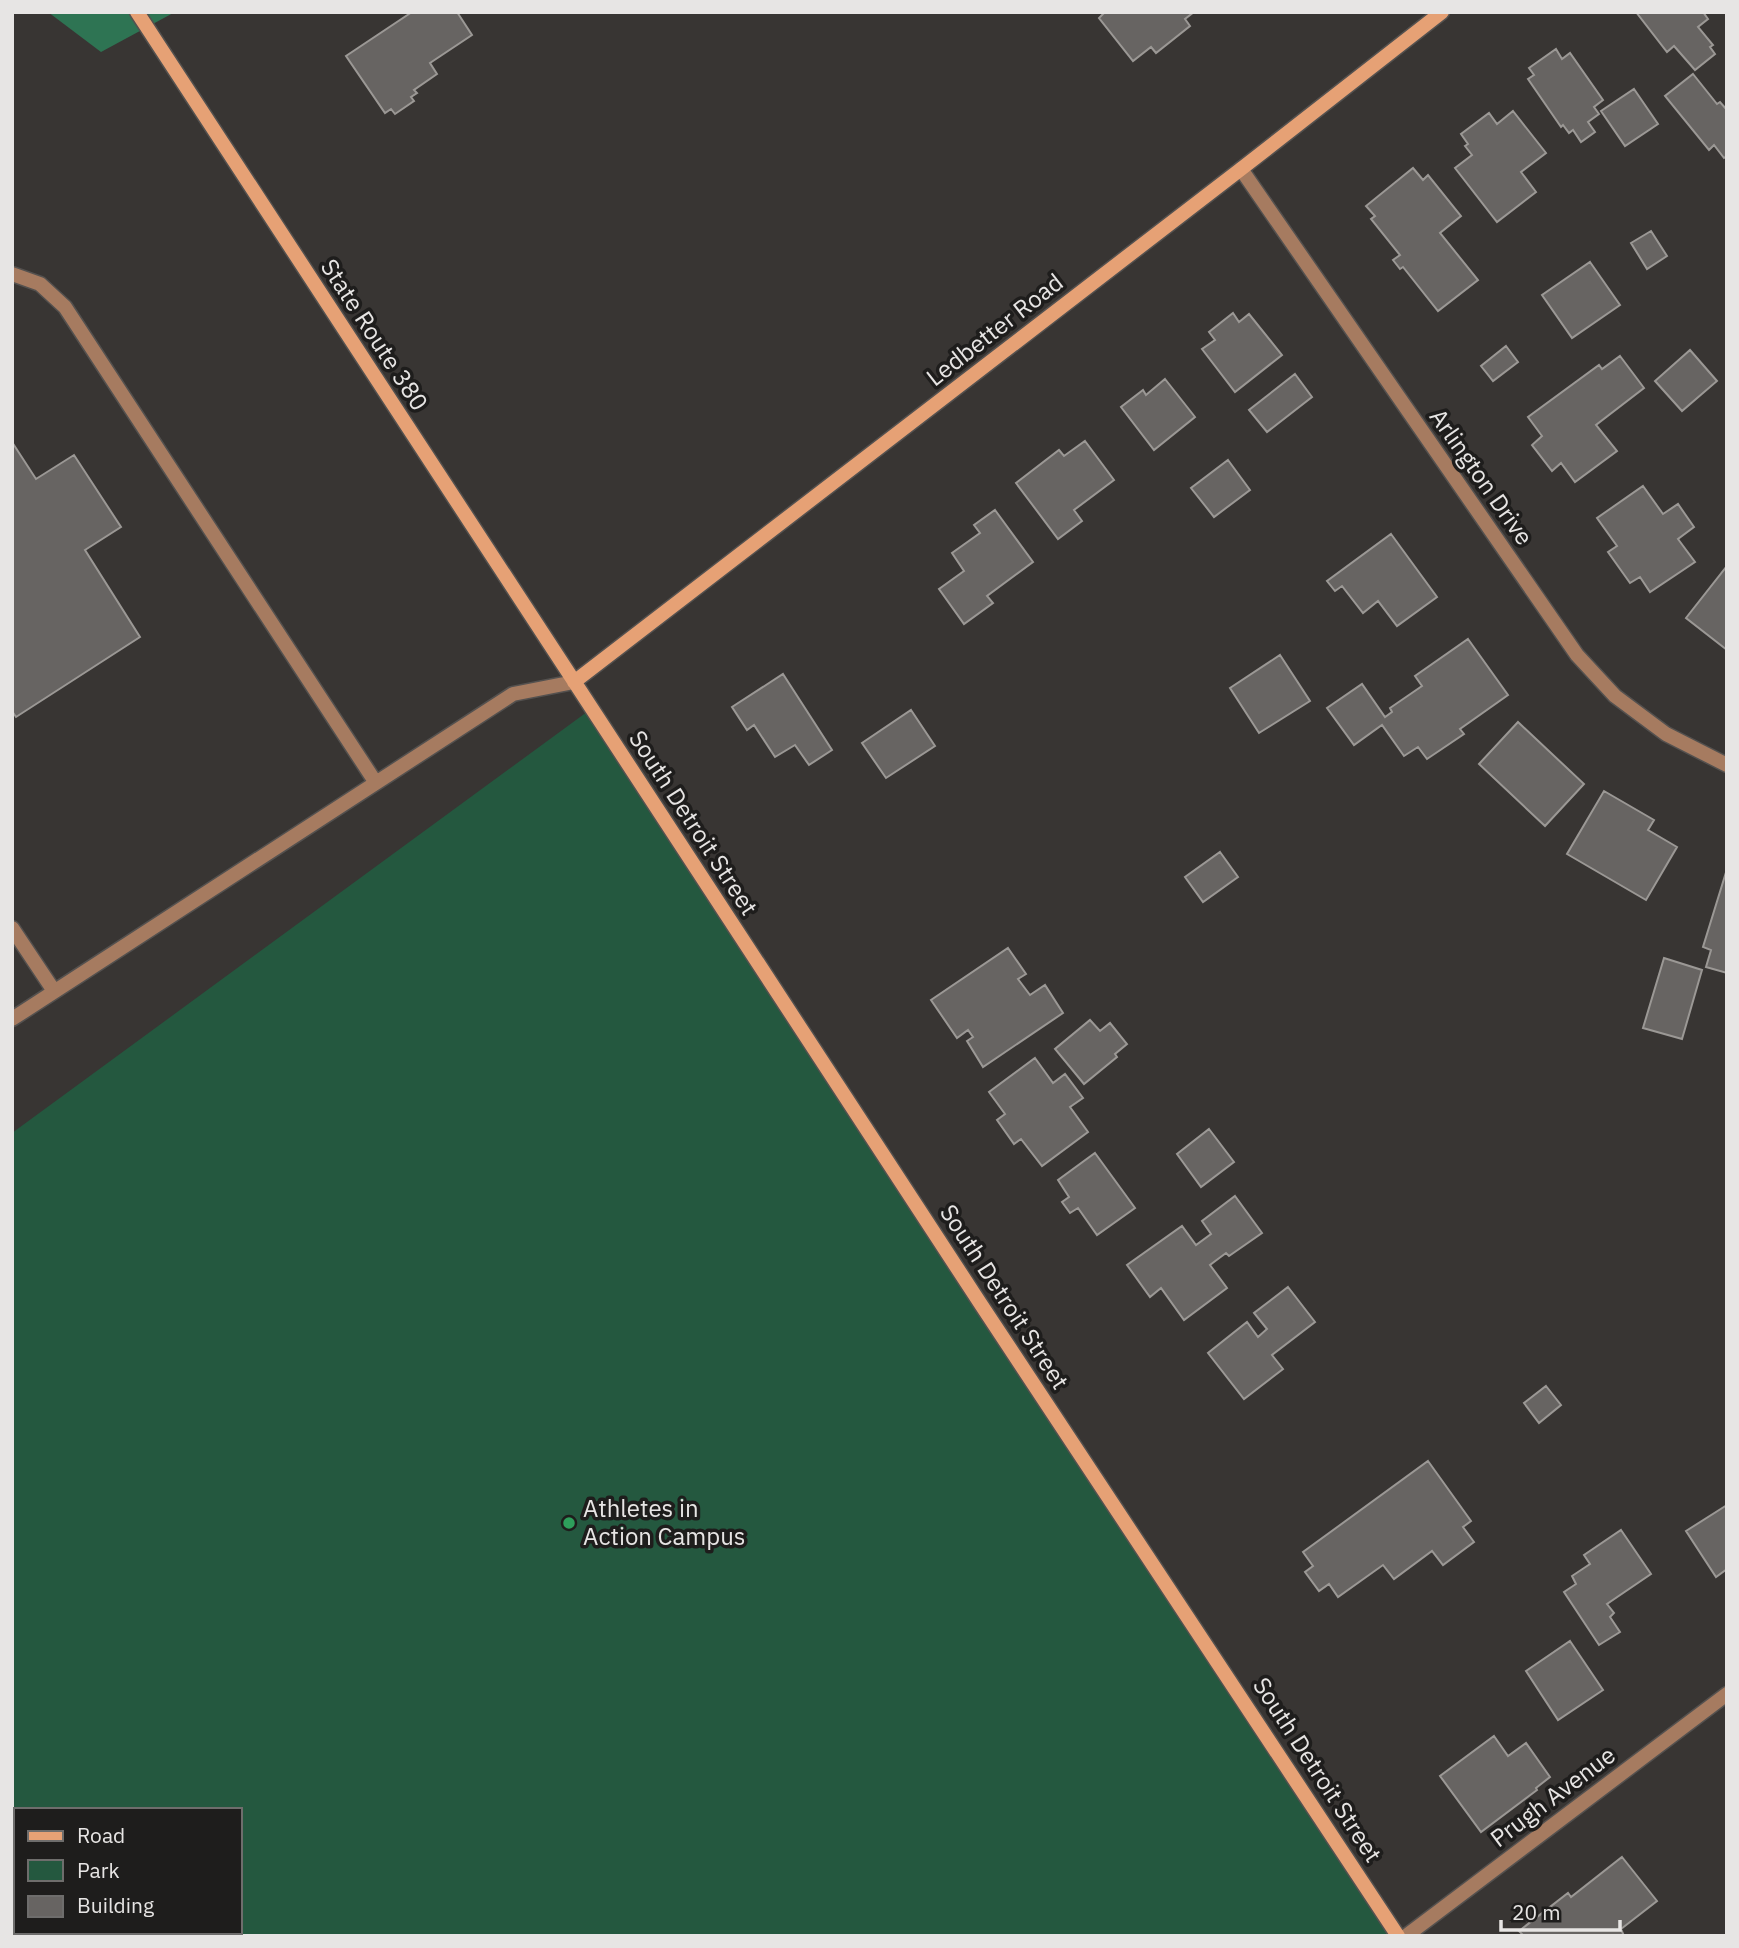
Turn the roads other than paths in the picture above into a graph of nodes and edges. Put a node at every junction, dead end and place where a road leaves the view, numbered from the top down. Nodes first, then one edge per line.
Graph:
1 (137, 12) edge
2 (1442, 12) edge
3 (1241, 169) junction
4 (12, 274) edge
5 (574, 682) junction
6 (1727, 765) edge
7 (376, 783) junction
8 (12, 928) edge
9 (54, 991) junction
10 (12, 1019) edge
11 (1727, 1694) edge
12 (1398, 1936) edge
13 (1406, 1936) edge

1 - 5 main road, State Route 380
2 - 3 main road, Ledbetter Road
3 - 5 main road, Ledbetter Road
3 - 6 street, Arlington Drive
4 - 7 street
5 - 7 street
5 - 12 main road, South Detroit Street
7 - 9 street
8 - 9 street
9 - 10 street
11 - 13 street, Prugh Avenue

